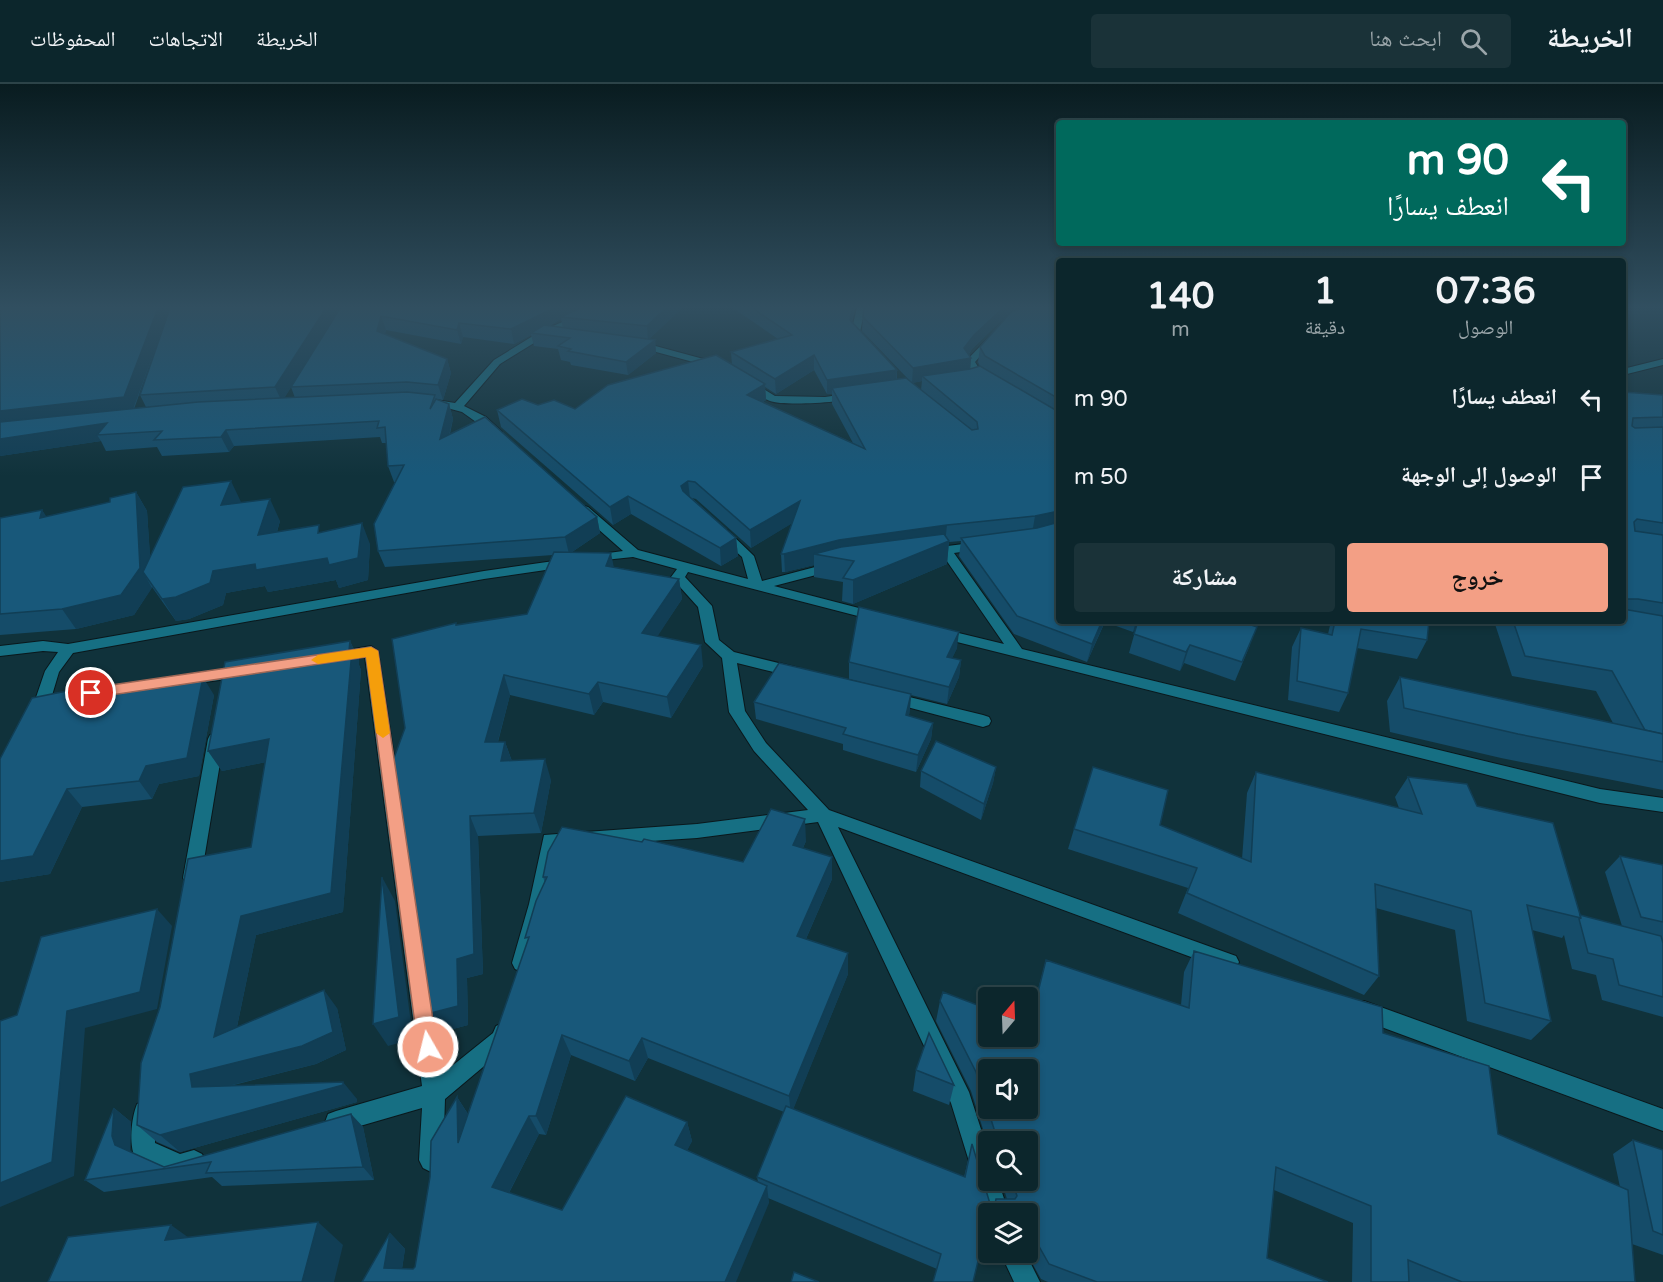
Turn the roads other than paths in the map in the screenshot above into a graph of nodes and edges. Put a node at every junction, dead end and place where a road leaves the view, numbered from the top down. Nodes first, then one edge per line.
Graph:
1 (495, 364) edge
2 (712, 364) edge
3 (971, 364) edge
4 (1655, 364) edge
5 (1626, 371) edge
6 (979, 375) junction
7 (968, 380) edge
8 (999, 387) edge
9 (867, 394) edge
10 (412, 402) edge
11 (458, 406) junction
12 (510, 443) edge
13 (572, 498) edge
14 (716, 526) edge
15 (989, 545) edge
16 (945, 549) junction
17 (633, 553) junction
18 (910, 554) edge
19 (850, 563) edge
20 (685, 567) junction
21 (757, 586) junction
22 (886, 619) edge
23 (930, 630) edge
24 (68, 649) junction
25 (0, 651) edge
26 (1017, 653) junction
27 (729, 656) junction
28 (316, 660) edge
29 (261, 669) edge
30 (228, 675) junction
31 (809, 676) edge
32 (171, 682) edge
33 (879, 694) edge
34 (68, 696) edge
35 (224, 698) edge
36 (45, 699) junction
37 (219, 721) edge
38 (983, 721) dead end
39 (30, 729) edge
40 (1663, 805) edge
41 (823, 815) junction
42 (188, 896) edge
43 (1249, 969) edge
44 (516, 983) edge
45 (1349, 1006) edge
46 (507, 1016) edge
47 (146, 1092) edge
48 (434, 1094) junction
49 (1663, 1120) edge
50 (313, 1128) edge
51 (213, 1157) edge
52 (430, 1183) edge
53 (994, 1203) edge
54 (1018, 1263) edge
55 (1027, 1282) edge

1 - 11 street
2 - 9 street
3 - 6 street
4 - 5 street
6 - 7 street
6 - 8 street
10 - 11 street
11 - 12 street
13 - 17 street
14 - 21 street
15 - 16 street
16 - 18 street
16 - 26 street
17 - 20 street
17 - 24 street
19 - 21 street
20 - 21 street
20 - 27 street
21 - 22 street
23 - 26 street
24 - 25 street
24 - 36 street
26 - 40 street
27 - 31 street
27 - 41 street
28 - 48 street
29 - 30 street
30 - 32 street
30 - 35 street
33 - 38 street
34 - 36 street
36 - 39 street
37 - 42 street
41 - 43 street
41 - 44 street
41 - 53 street
45 - 49 street
46 - 48 street
47 - 51 street
48 - 50 street
48 - 52 street
54 - 55 street

